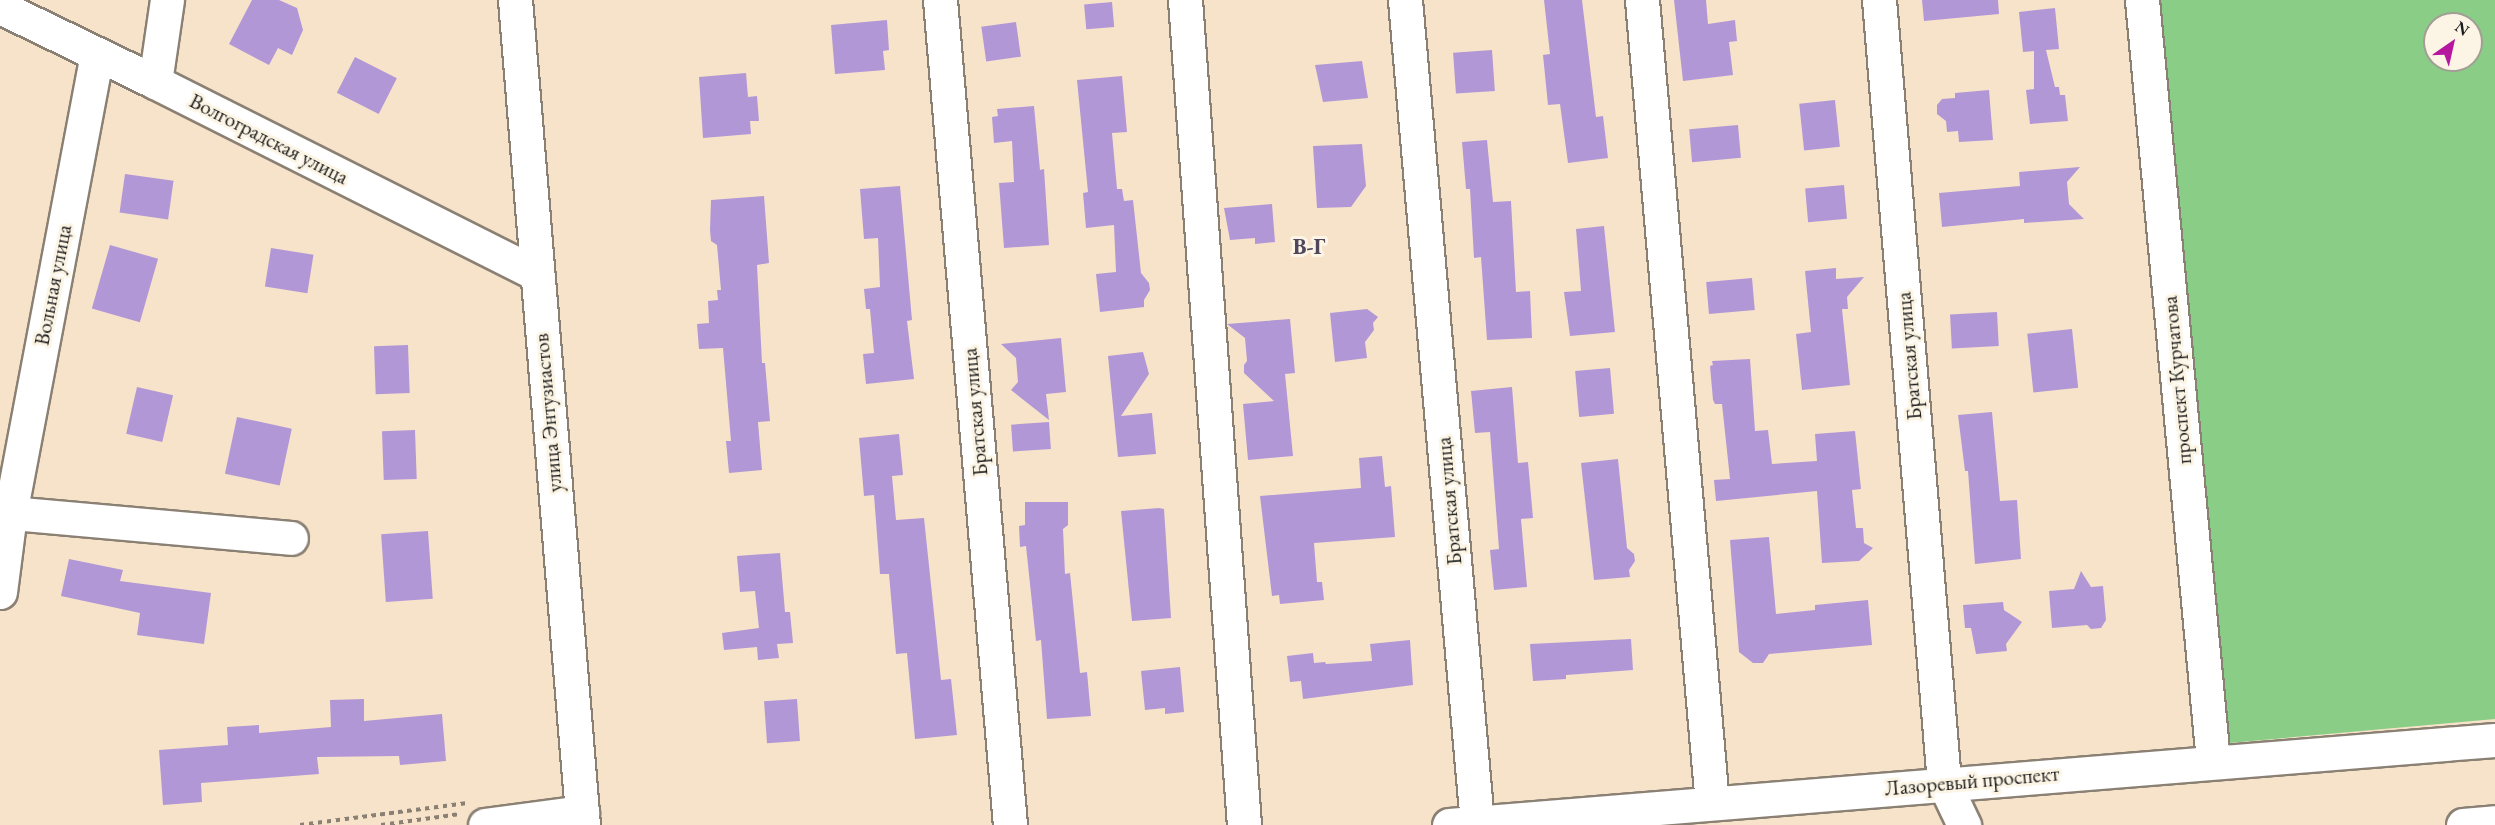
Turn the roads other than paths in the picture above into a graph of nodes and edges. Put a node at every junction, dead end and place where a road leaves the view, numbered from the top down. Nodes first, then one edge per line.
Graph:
1 (167, 0) edge
2 (514, 0) edge
3 (940, 0) edge
4 (1185, 0) edge
5 (1405, 0) edge
6 (1642, 0) edge
7 (1879, 0) edge
8 (2142, 0) edge
9 (0, 7) edge
10 (97, 55) junction
11 (155, 82) junction
12 (536, 274) junction
13 (5, 513) edge
14 (291, 538) dead end
15 (0, 592) edge
16 (2495, 740) edge
17 (2213, 761) junction
18 (1944, 783) junction
19 (1712, 803) junction
20 (478, 814) edge
21 (582, 818) edge
22 (2495, 822) edge
23 (1463, 824) edge
24 (1010, 825) edge
25 (1244, 825) edge
26 (1964, 825) edge
27 (2463, 825) edge

1 - 11 street
2 - 12 street, улица Энтузиастов
3 - 24 street, Братская улица
4 - 25 street
5 - 23 street, Братская улица
6 - 19 street
7 - 18 street, Братская улица
8 - 17 street, проспект Курчатова
9 - 10 street, Волгоградская улица
10 - 11 street, Волгоградская улица
10 - 13 street, Вольная улица
11 - 12 street, Волгоградская улица
12 - 21 street, улица Энтузиастов
13 - 14 street
13 - 15 street, Вольная улица
16 - 17 street, Лазоревый проспект
17 - 18 street, Лазоревый проспект
18 - 19 street, Лазоревый проспект
18 - 26 street
19 - 23 street, Лазоревый проспект
20 - 21 street
22 - 27 street

